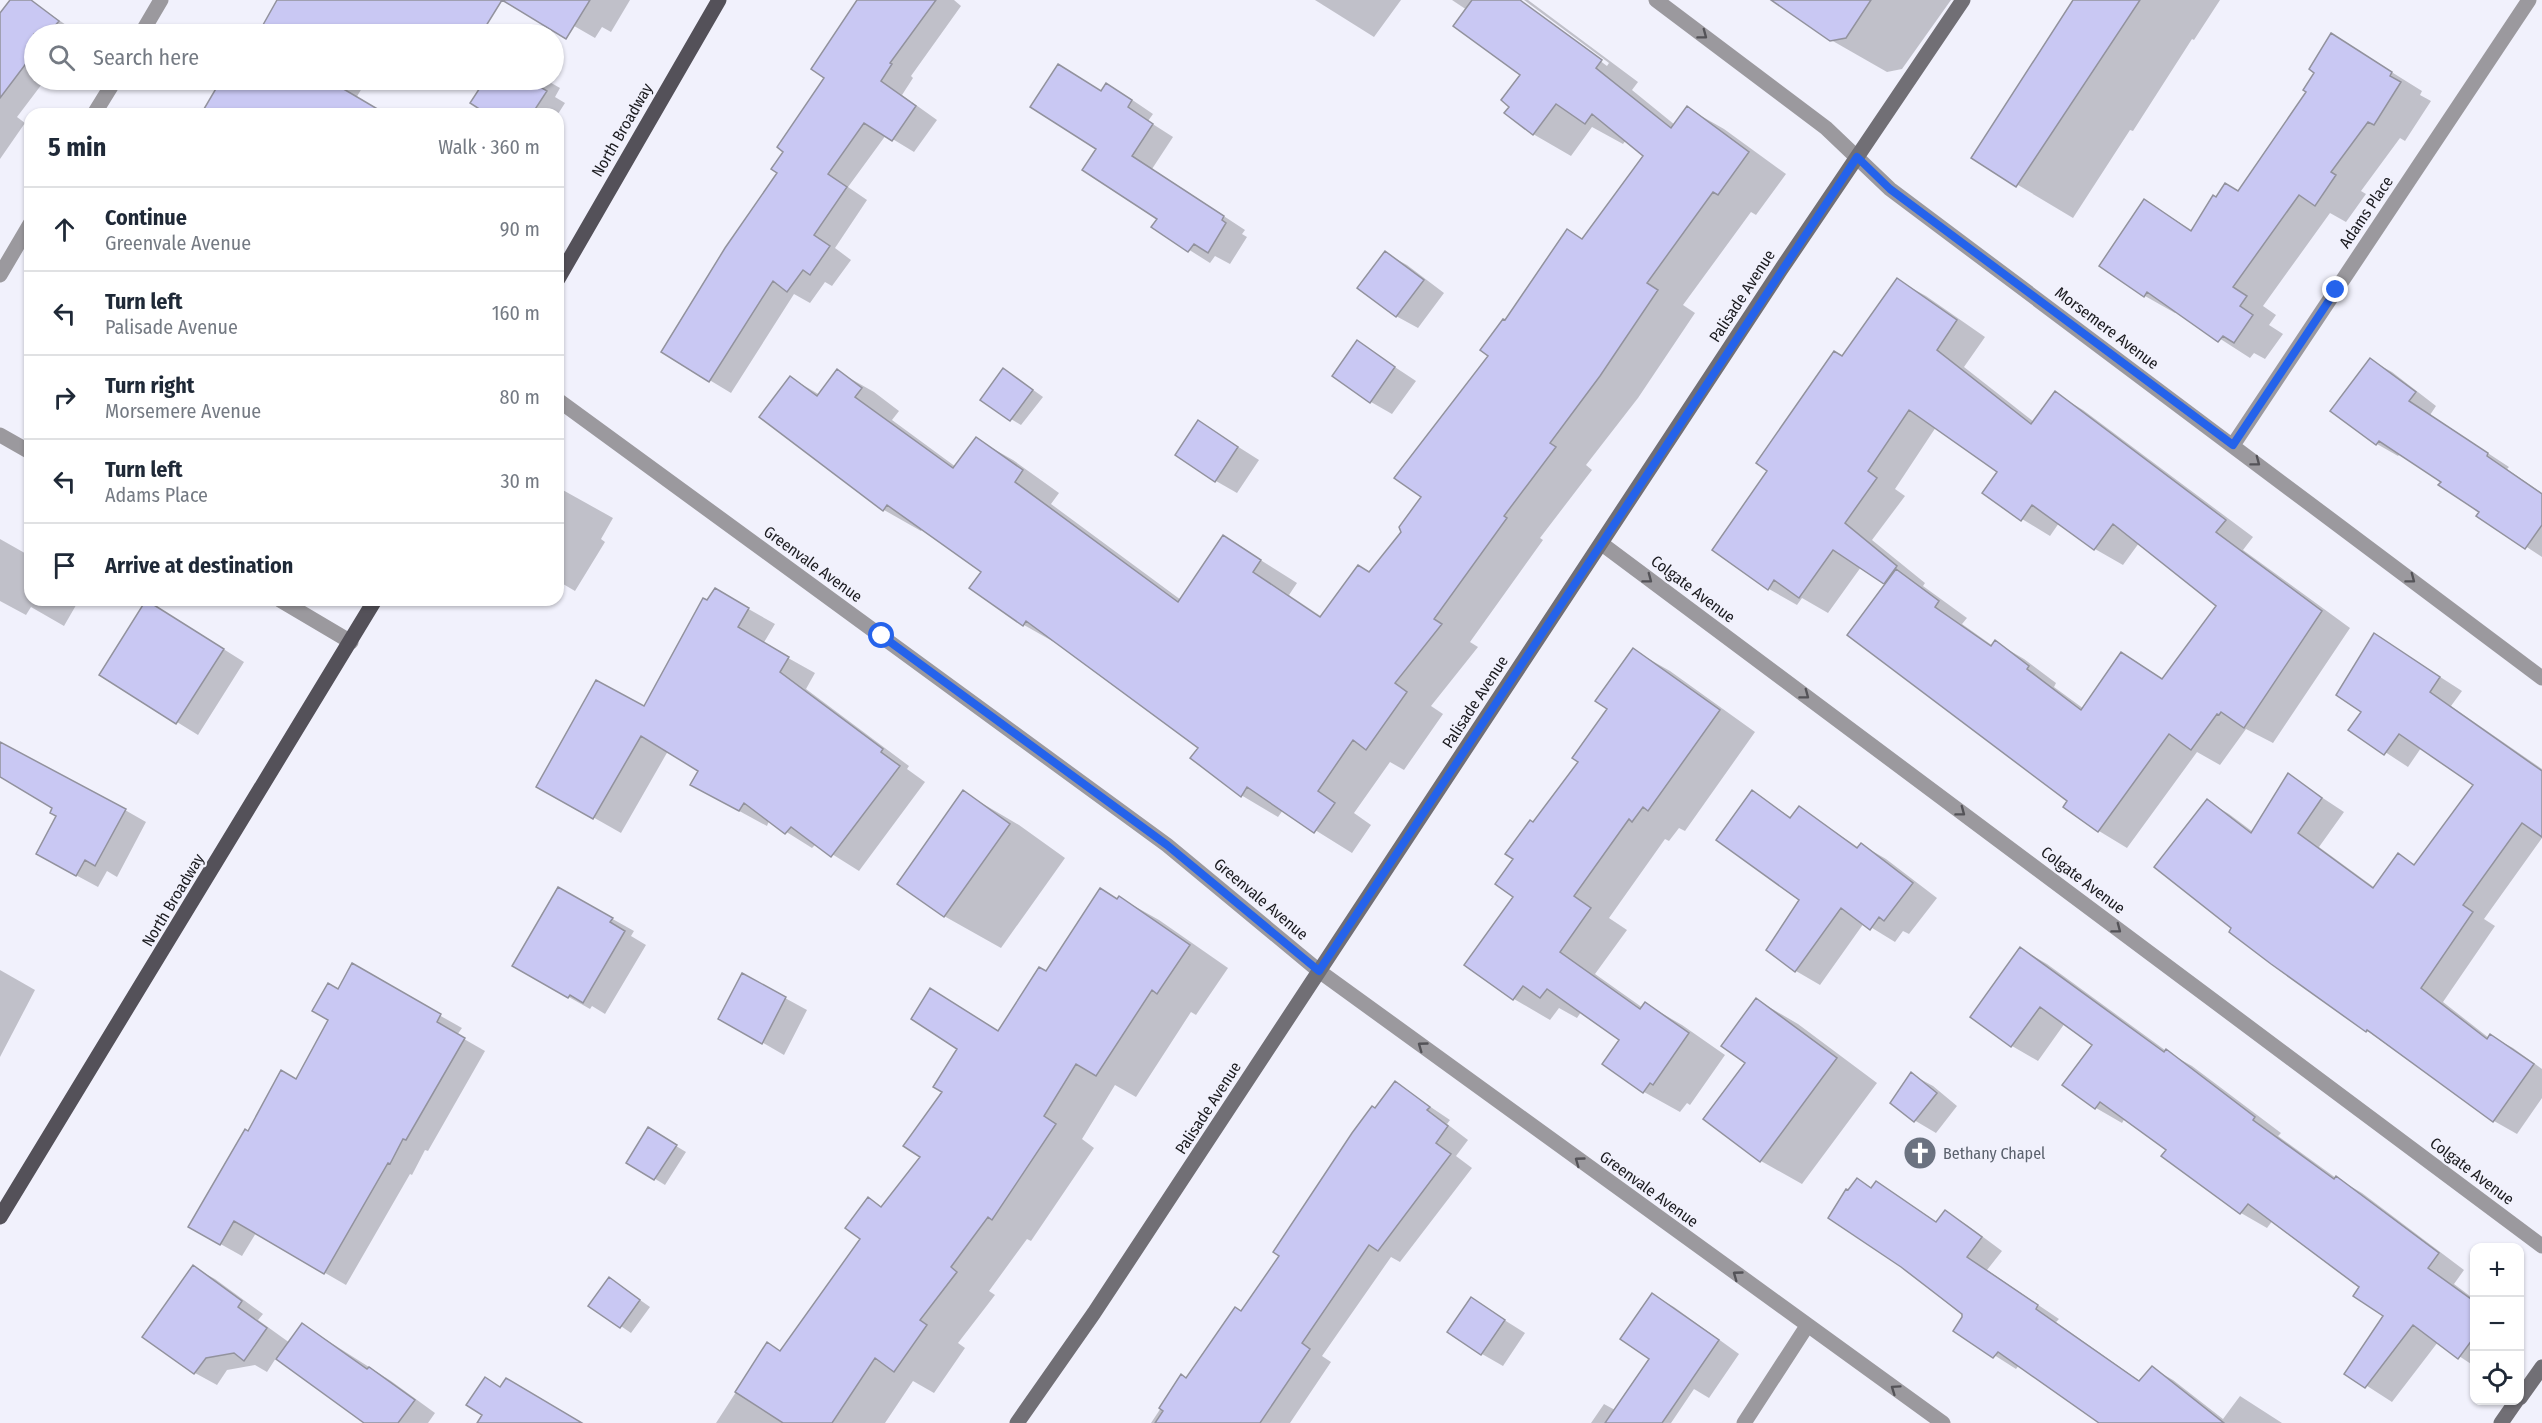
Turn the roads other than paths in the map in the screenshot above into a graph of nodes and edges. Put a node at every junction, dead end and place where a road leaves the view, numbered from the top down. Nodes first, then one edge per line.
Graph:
1 (161, 0) edge
2 (719, 0) edge
3 (1656, 0) edge
4 (1963, 0) edge
5 (2529, 0) edge
6 (147, 24) edge
7 (109, 90) edge
8 (98, 108) edge
9 (1857, 157) junction
10 (24, 234) edge
11 (564, 269) edge
12 (0, 275) edge
13 (564, 404) edge
14 (0, 435) edge
15 (2233, 445) junction
16 (24, 449) edge
17 (1602, 544) junction
18 (290, 606) edge
19 (372, 606) edge
20 (351, 642) junction
21 (2542, 678) edge
22 (1319, 971) junction
23 (0, 1217) edge
24 (2542, 1246) edge
25 (1807, 1326) junction
26 (2542, 1367) edge
27 (2524, 1391) edge
28 (2514, 1405) edge
29 (1017, 1423) edge
30 (1744, 1423) edge
31 (1943, 1423) edge
32 (2501, 1423) edge

1 - 6 street
2 - 11 main road, North Broadway
3 -> 9 street, Morsemere Avenue
4 - 9 street, Palisade Avenue
5 - 15 street, Adams Place
7 - 8 street
9 - 15 street, Morsemere Avenue
9 - 17 street, Palisade Avenue
10 - 12 street
13 - 22 street, Greenvale Avenue
14 - 16 street
15 -> 21 street, Morsemere Avenue
17 - 22 street, Palisade Avenue
17 -> 24 street, Colgate Avenue
18 - 20 street
19 - 20 main road, North Broadway
20 - 23 main road, North Broadway
25 -> 22 street, Greenvale Avenue
22 - 29 street, Palisade Avenue
25 - 30 street
31 -> 25 street, Greenvale Avenue
26 - 27 street
28 - 32 street

